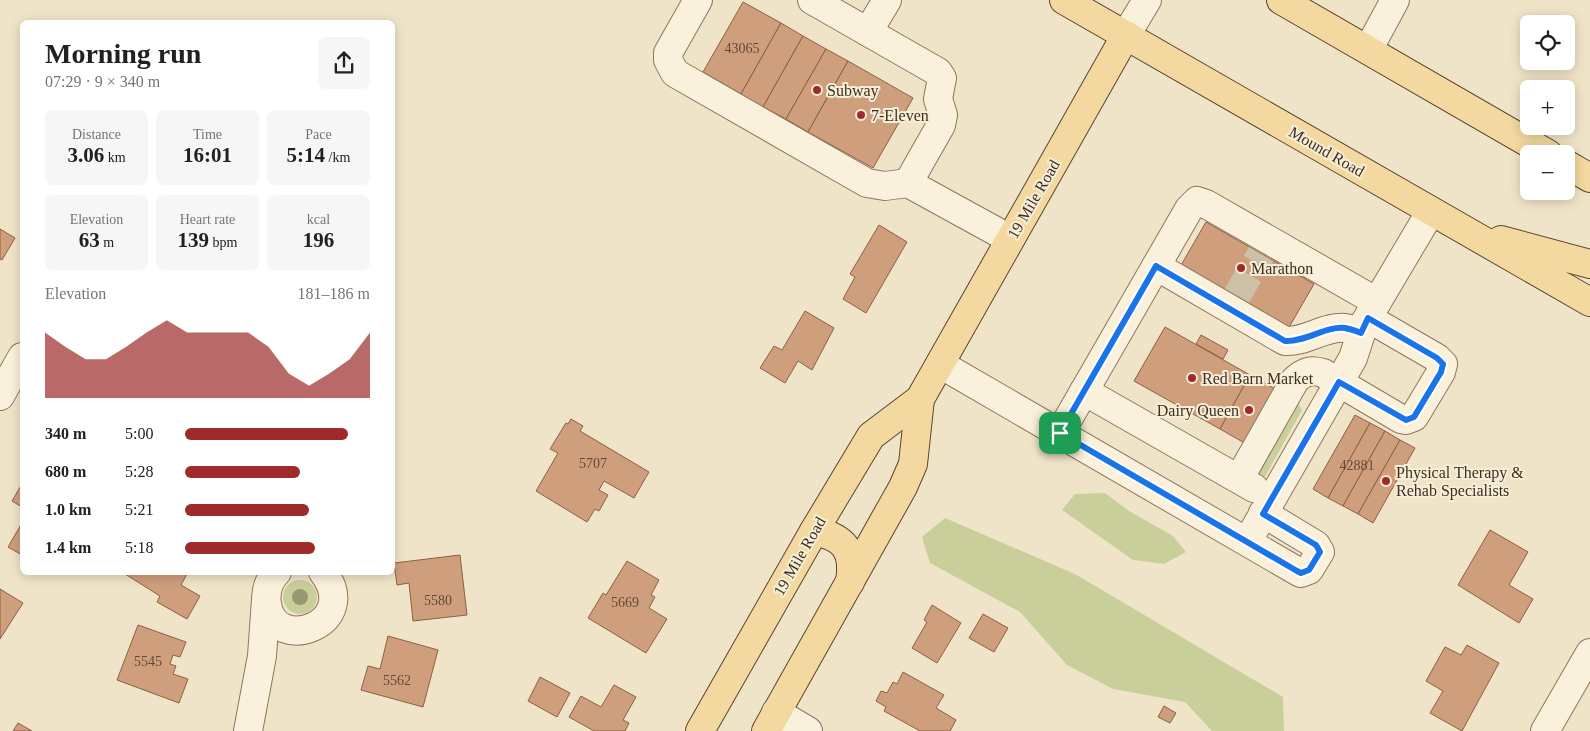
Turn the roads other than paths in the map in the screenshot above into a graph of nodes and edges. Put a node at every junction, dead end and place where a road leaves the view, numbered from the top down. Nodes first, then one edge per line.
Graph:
1 (698, 0) edge
2 (812, 0) edge
3 (887, 0) edge
4 (1064, 0) edge
5 (1147, 0) edge
6 (1281, 0) edge
7 (1394, 0) edge
8 (868, 32) junction
9 (1126, 35) junction
10 (1368, 50) junction
11 (1532, 145) edge
12 (1575, 169) edge
13 (1590, 178) edge
14 (908, 182) junction
15 (1431, 211) junction
16 (1464, 230) junction
17 (1010, 239) junction
18 (1590, 264) edge
19 (1156, 266) junction
20 (1590, 302) edge
21 (1369, 318) junction
22 (20, 361) edge
23 (940, 364) junction
24 (1339, 382) junction
25 (1084, 391) junction
26 (0, 396) edge
27 (920, 399) junction
28 (1060, 433) junction
29 (1239, 479) junction
30 (1268, 506) junction
31 (814, 530) junction
32 (1247, 542) junction
33 (275, 575) edge
34 (325, 575) edge
35 (850, 582) junction
36 (266, 597) junction
37 (310, 629) junction
38 (1590, 653) edge
39 (262, 656) junction
40 (771, 722) edge
41 (248, 731) edge
42 (700, 731) edge
43 (808, 731) edge
44 (1545, 731) edge

1 - 14 street
2 - 8 street
3 - 8 street
4 - 9 main road, Mound Road
5 - 9 street, 19 Mile Road
6 - 10 main road
7 - 10 street
8 - 14 street
9 - 15 main road, Mound Road
9 - 17 main road, 19 Mile Road
10 - 11 main road
12 - 13 main road
14 - 17 street
15 - 16 main road, Mound Road
15 - 21 street
16 - 18 main road
16 - 20 main road, Mound Road
17 - 23 main road, 19 Mile Road
19 - 21 street
19 - 21 street
19 - 25 street
21 - 24 street
21 - 24 street
22 - 26 street
23 - 27 main road, 19 Mile Road
23 - 28 street
24 - 29 street
24 - 30 street
25 - 28 street
25 - 29 street
27 - 31 main road, 19 Mile Road
27 - 35 main road, 19 Mile Road
28 - 32 street
29 - 30 street
30 - 32 street
30 - 32 street
31 - 35 main road
31 - 42 main road, 19 Mile Road
33 - 36 street
34 - 37 street
35 - 40 main road, 19 Mile Road
36 - 37 street
36 - 39 street
37 - 39 street
38 - 44 street
39 - 41 street
40 - 43 street

